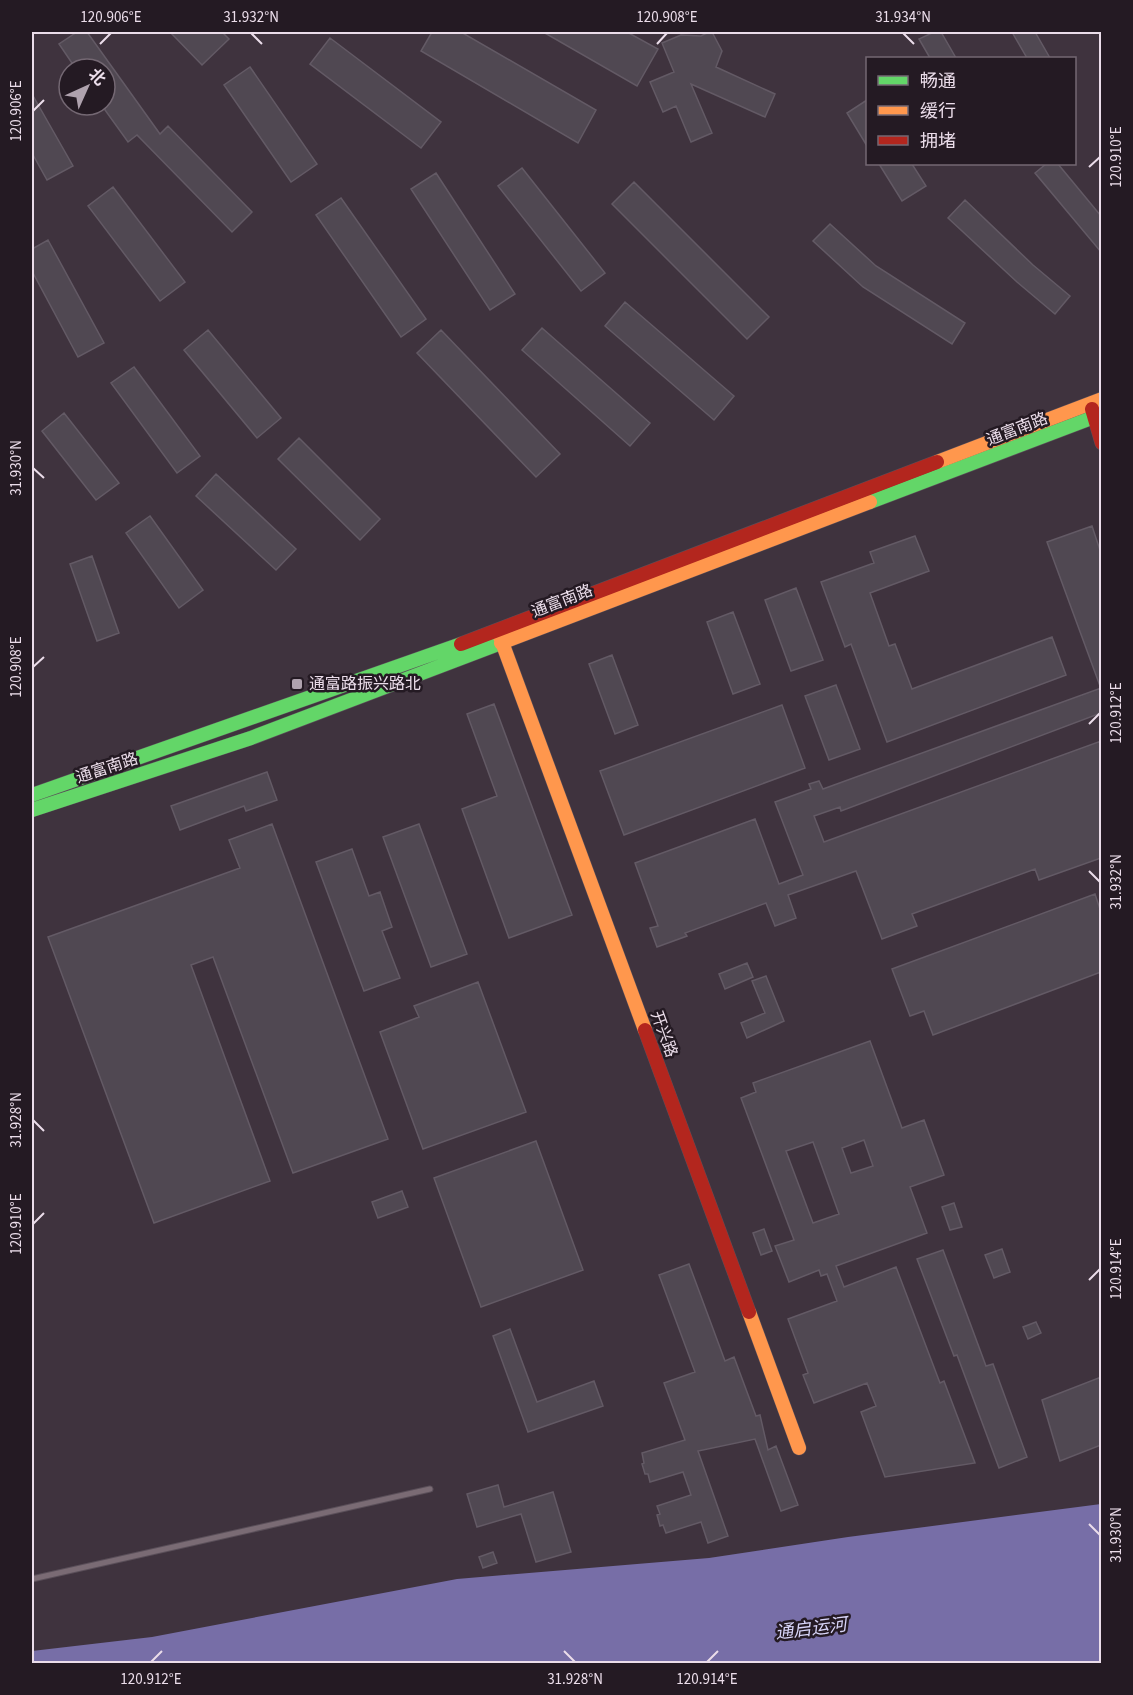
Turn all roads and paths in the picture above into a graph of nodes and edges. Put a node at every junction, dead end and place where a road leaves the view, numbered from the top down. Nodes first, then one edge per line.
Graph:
1 (1097, 409) edge
2 (1101, 443) edge
3 (500, 637) junction
4 (32, 795) edge
5 (32, 810) edge
6 (799, 1448) dead end
7 (430, 1489) dead end
8 (32, 1579) edge

1 - 2 main road
1 - 3 main road, 通富南路
3 - 4 main road, 通富南路
3 - 5 main road, 通富南路
3 - 6 main road, 开兴路
7 - 8 lane

